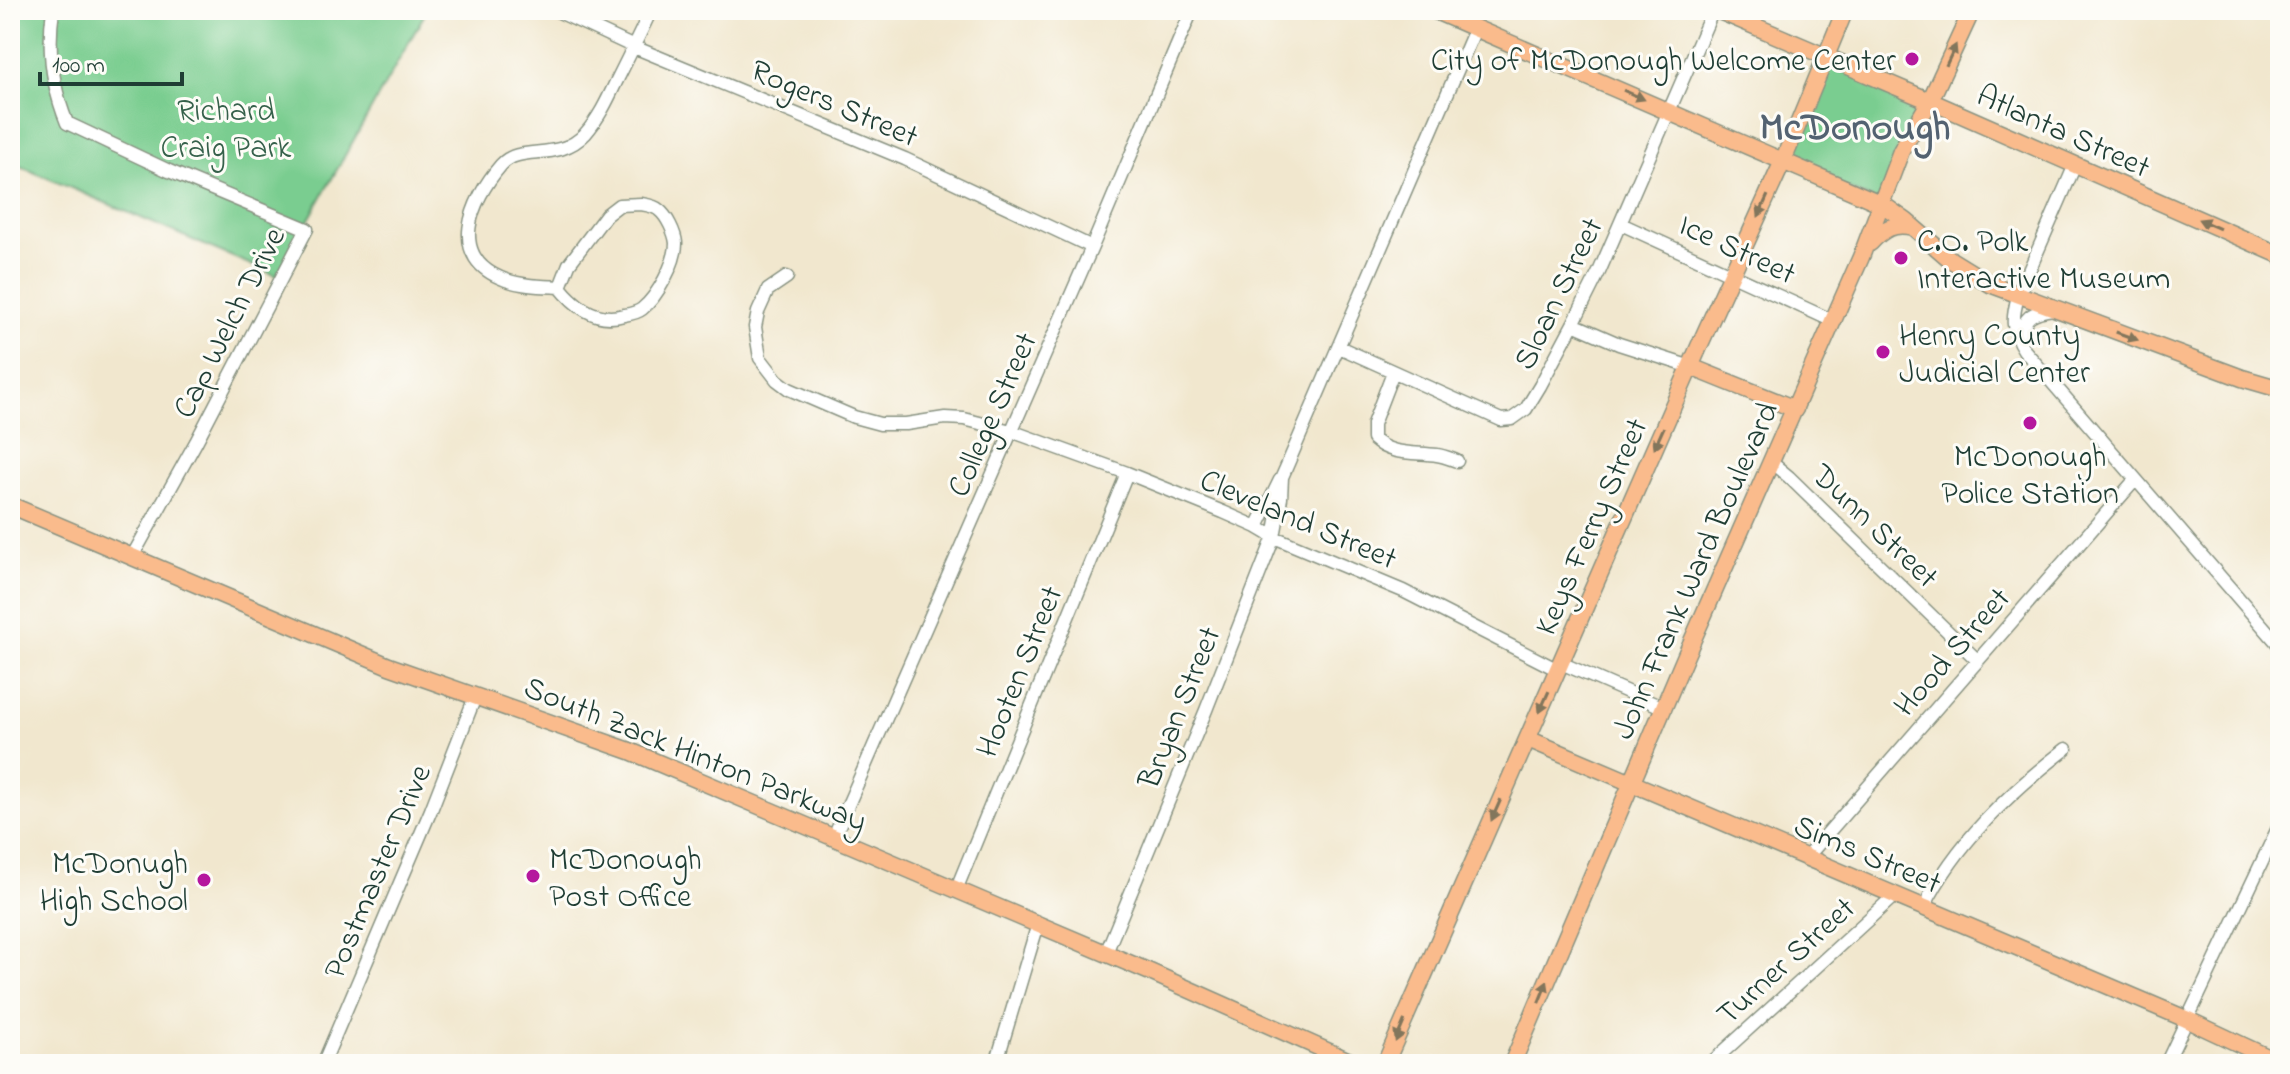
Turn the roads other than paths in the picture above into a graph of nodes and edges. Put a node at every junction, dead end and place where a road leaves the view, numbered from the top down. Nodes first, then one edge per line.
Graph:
1 (53, 10) edge
2 (555, 10) edge
3 (651, 10) edge
4 (1192, 10) edge
5 (1433, 10) edge
6 (1715, 10) edge
7 (1845, 10) edge
8 (1972, 10) edge
9 (1476, 27) junction
10 (634, 47) junction
11 (1825, 57) junction
12 (1930, 101) junction
13 (1668, 110) junction
14 (1783, 161) junction
15 (2075, 165) junction
16 (1882, 204) junction
17 (1621, 224) junction
18 (1913, 227) junction
19 (1092, 247) junction
20 (1865, 248) junction
21 (2280, 255) edge
22 (1731, 274) junction
23 (787, 277) dead end
24 (560, 287) junction
25 (2018, 296) junction
26 (2054, 309) junction
27 (1833, 321) junction
28 (1573, 324) junction
29 (2017, 338) junction
30 (1339, 347) junction
31 (1691, 367) junction
32 (1393, 372) junction
33 (2280, 389) edge
34 (1795, 409) junction
35 (1011, 431) junction
36 (1457, 461) dead end
37 (1771, 462) junction
38 (1127, 473) junction
39 (1282, 477) junction
40 (2135, 480) junction
41 (10, 505) edge
42 (1257, 527) junction
43 (1274, 537) junction
44 (132, 557) junction
45 (2280, 646) edge
46 (1977, 660) junction
47 (1560, 666) junction
48 (475, 697) junction
49 (1664, 708) junction
50 (1528, 739) junction
51 (2066, 749) dead end
52 (1631, 783) junction
53 (2280, 824) edge
54 (834, 837) junction
55 (1807, 857) junction
56 (956, 890) junction
57 (1895, 895) junction
58 (1924, 907) junction
59 (1038, 924) junction
60 (1106, 953) junction
61 (2186, 1019) junction
62 (2280, 1063) edge
63 (323, 1064) edge
64 (996, 1064) edge
65 (1356, 1064) edge
66 (1385, 1064) edge
67 (1512, 1064) edge
68 (1710, 1064) edge
69 (2166, 1064) edge

1 - 44 street, Cap Welch Drive
2 - 10 street, Rogers Street
3 - 10 street
4 - 19 street, College Street
5 - 9 main road
6 - 11 main road, Atlanta Street
6 - 13 street, Sloan Street
7 - 11 main road, Keys Ferry Street
12 -> 8 main road, John Frank Ward Boulevard
9 -> 13 main road
9 - 30 street, Bryan Street
10 - 19 street, Rogers Street
10 - 24 street
11 - 12 main road, Atlanta Street
11 - 14 main road, Keys Ferry Street
12 - 15 main road, Atlanta Street
12 - 16 main road, John Frank Ward Boulevard
13 - 14 main road
13 - 17 street, Sloan Street
14 - 16 main road
14 -> 22 main road, Keys Ferry Street
21 -> 15 main road, Atlanta Street
15 - 25 street
16 - 18 main road
16 - 20 main road, John Frank Ward Boulevard
17 - 22 street, Ice Street
17 - 28 street, Sloan Street
18 - 20 main road
18 - 25 main road
19 - 35 street, College Street
20 - 27 main road, John Frank Ward Boulevard
22 - 27 street, Ice Street
22 - 31 main road, Keys Ferry Street
23 - 35 street, Cleveland Street
24 - 24 street
25 - 26 main road
25 - 29 street
26 - 29 street
26 -> 33 main road
27 - 34 main road, John Frank Ward Boulevard
28 - 31 street
28 - 32 street, Sloan Street
29 - 40 street
30 - 32 street, Sloan Street
30 - 39 street, Bryan Street
31 - 34 main road
31 -> 47 main road, Keys Ferry Street
32 - 36 street
34 - 37 main road, John Frank Ward Boulevard
35 - 38 street, Cleveland Street
35 - 54 street, College Street
37 - 46 street, Dunn Street
37 - 49 main road, John Frank Ward Boulevard
38 - 42 street, Cleveland Street
38 - 56 street, Hooten Street
39 - 42 street, Bryan Street
39 - 43 street, Bryan Street
40 - 45 street
40 - 46 street, Hood Street
41 - 44 main road, South Zack Hinton Parkway
42 - 43 street, Cleveland Street
43 - 47 street, Cleveland Street
43 - 60 street, Bryan Street
44 - 48 main road, South Zack Hinton Parkway
46 - 55 street, Hood Street
47 - 49 street, Cleveland Street
47 -> 50 main road, Keys Ferry Street
48 - 54 main road, South Zack Hinton Parkway
48 - 63 street, Postmaster Drive
49 - 52 main road, John Frank Ward Boulevard
50 - 52 main road, Sims Street
50 -> 66 main road, Keys Ferry Street
51 - 58 street
52 - 55 main road, Sims Street
67 -> 52 main road, John Frank Ward Boulevard
53 - 61 street
54 - 56 main road, South Zack Hinton Parkway
55 - 57 main road, Sims Street
56 - 59 main road, South Zack Hinton Parkway
57 - 58 main road, Sims Street
57 - 68 street, Turner Street
58 - 61 main road, Sims Street
59 - 60 main road, South Zack Hinton Parkway
59 - 64 street
60 - 65 main road, South Zack Hinton Parkway
61 - 62 main road, Sims Street
61 - 69 street

